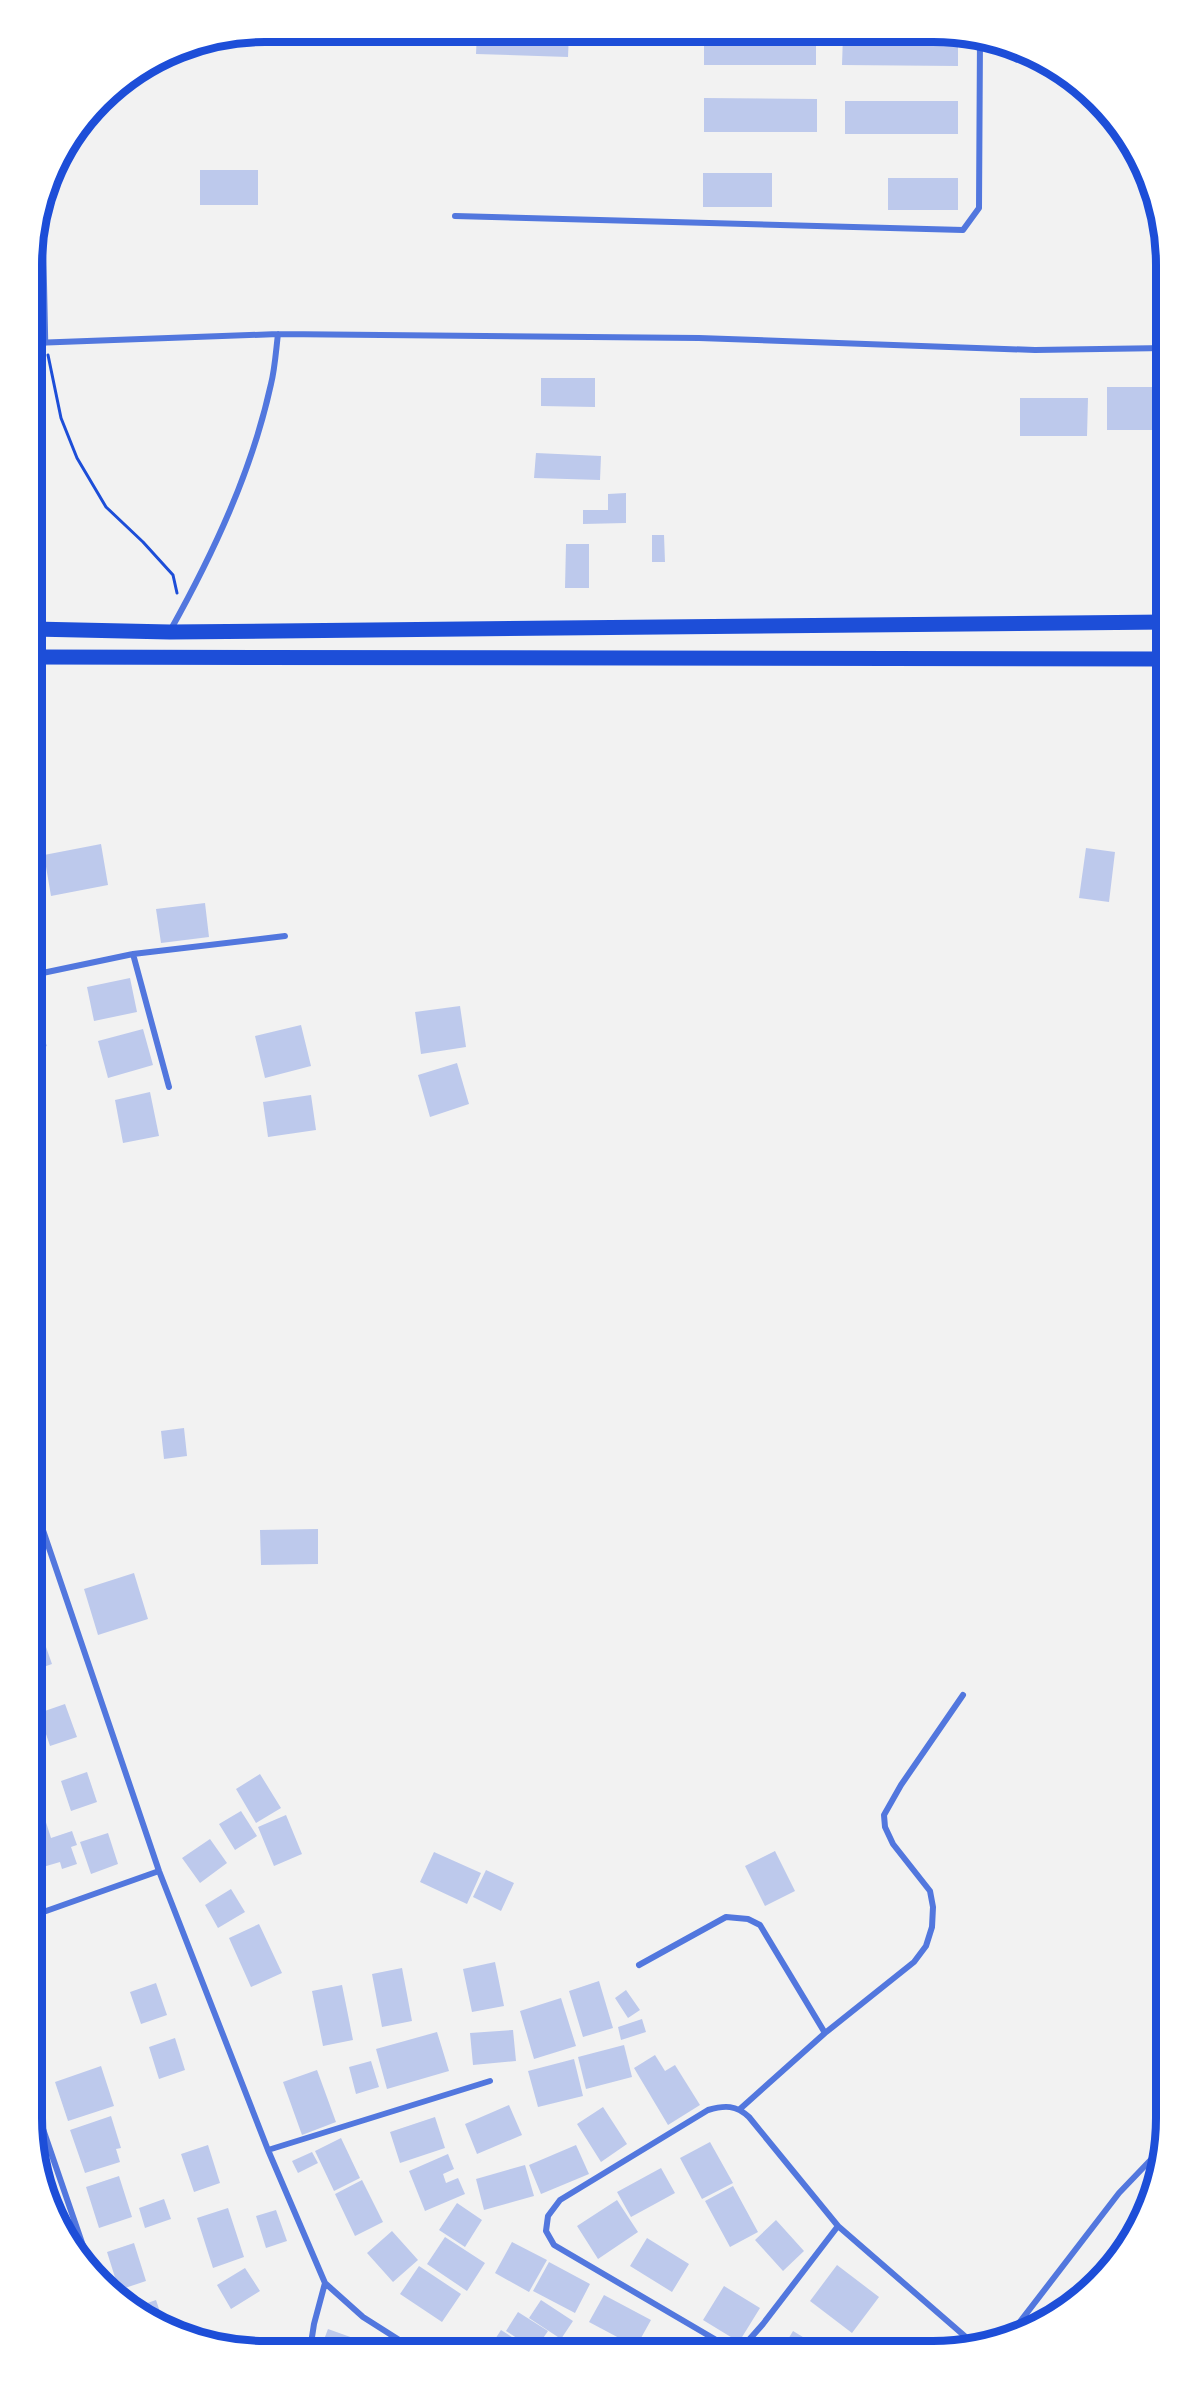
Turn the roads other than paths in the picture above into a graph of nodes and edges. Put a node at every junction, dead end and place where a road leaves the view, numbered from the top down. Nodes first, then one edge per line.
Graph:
1 (980, 47) edge
2 (455, 216) dead end
3 (44, 233) edge
4 (278, 334) junction
5 (42, 344) edge
6 (46, 344) junction
7 (1156, 348) edge
8 (1156, 622) edge
9 (42, 629) edge
10 (170, 632) junction
11 (42, 657) edge
12 (1156, 659) edge
13 (285, 936) dead end
14 (133, 954) junction
15 (42, 973) edge
16 (169, 1087) dead end
17 (42, 1527) edge
18 (963, 1695) dead end
19 (159, 1871) junction
20 (42, 1912) edge
21 (639, 1965) dead end
22 (825, 2033) junction
23 (490, 2081) dead end
24 (740, 2109) junction
25 (42, 2127) edge
26 (268, 2150) junction
27 (1153, 2158) edge
28 (838, 2226) junction
29 (79, 2241) edge
30 (325, 2283) junction
31 (1018, 2324) edge
32 (967, 2338) edge
33 (311, 2341) edge
34 (401, 2341) edge
35 (720, 2341) edge
36 (747, 2341) edge

1 - 2 street
3 - 6 lane
4 - 6 street
4 - 7 street
4 - 10 street
5 - 6 street
8 - 10 main road
9 - 10 main road
11 - 12 main road
13 - 14 street
14 - 15 street
14 - 16 street
17 - 19 street
18 - 22 street
19 - 20 street
19 - 26 street
21 - 22 street
22 - 24 street
23 - 26 street
24 - 28 street
24 - 35 street
25 - 29 street
26 - 30 street
27 - 31 street
28 - 32 street
28 - 36 street
30 - 33 street
30 - 34 street

